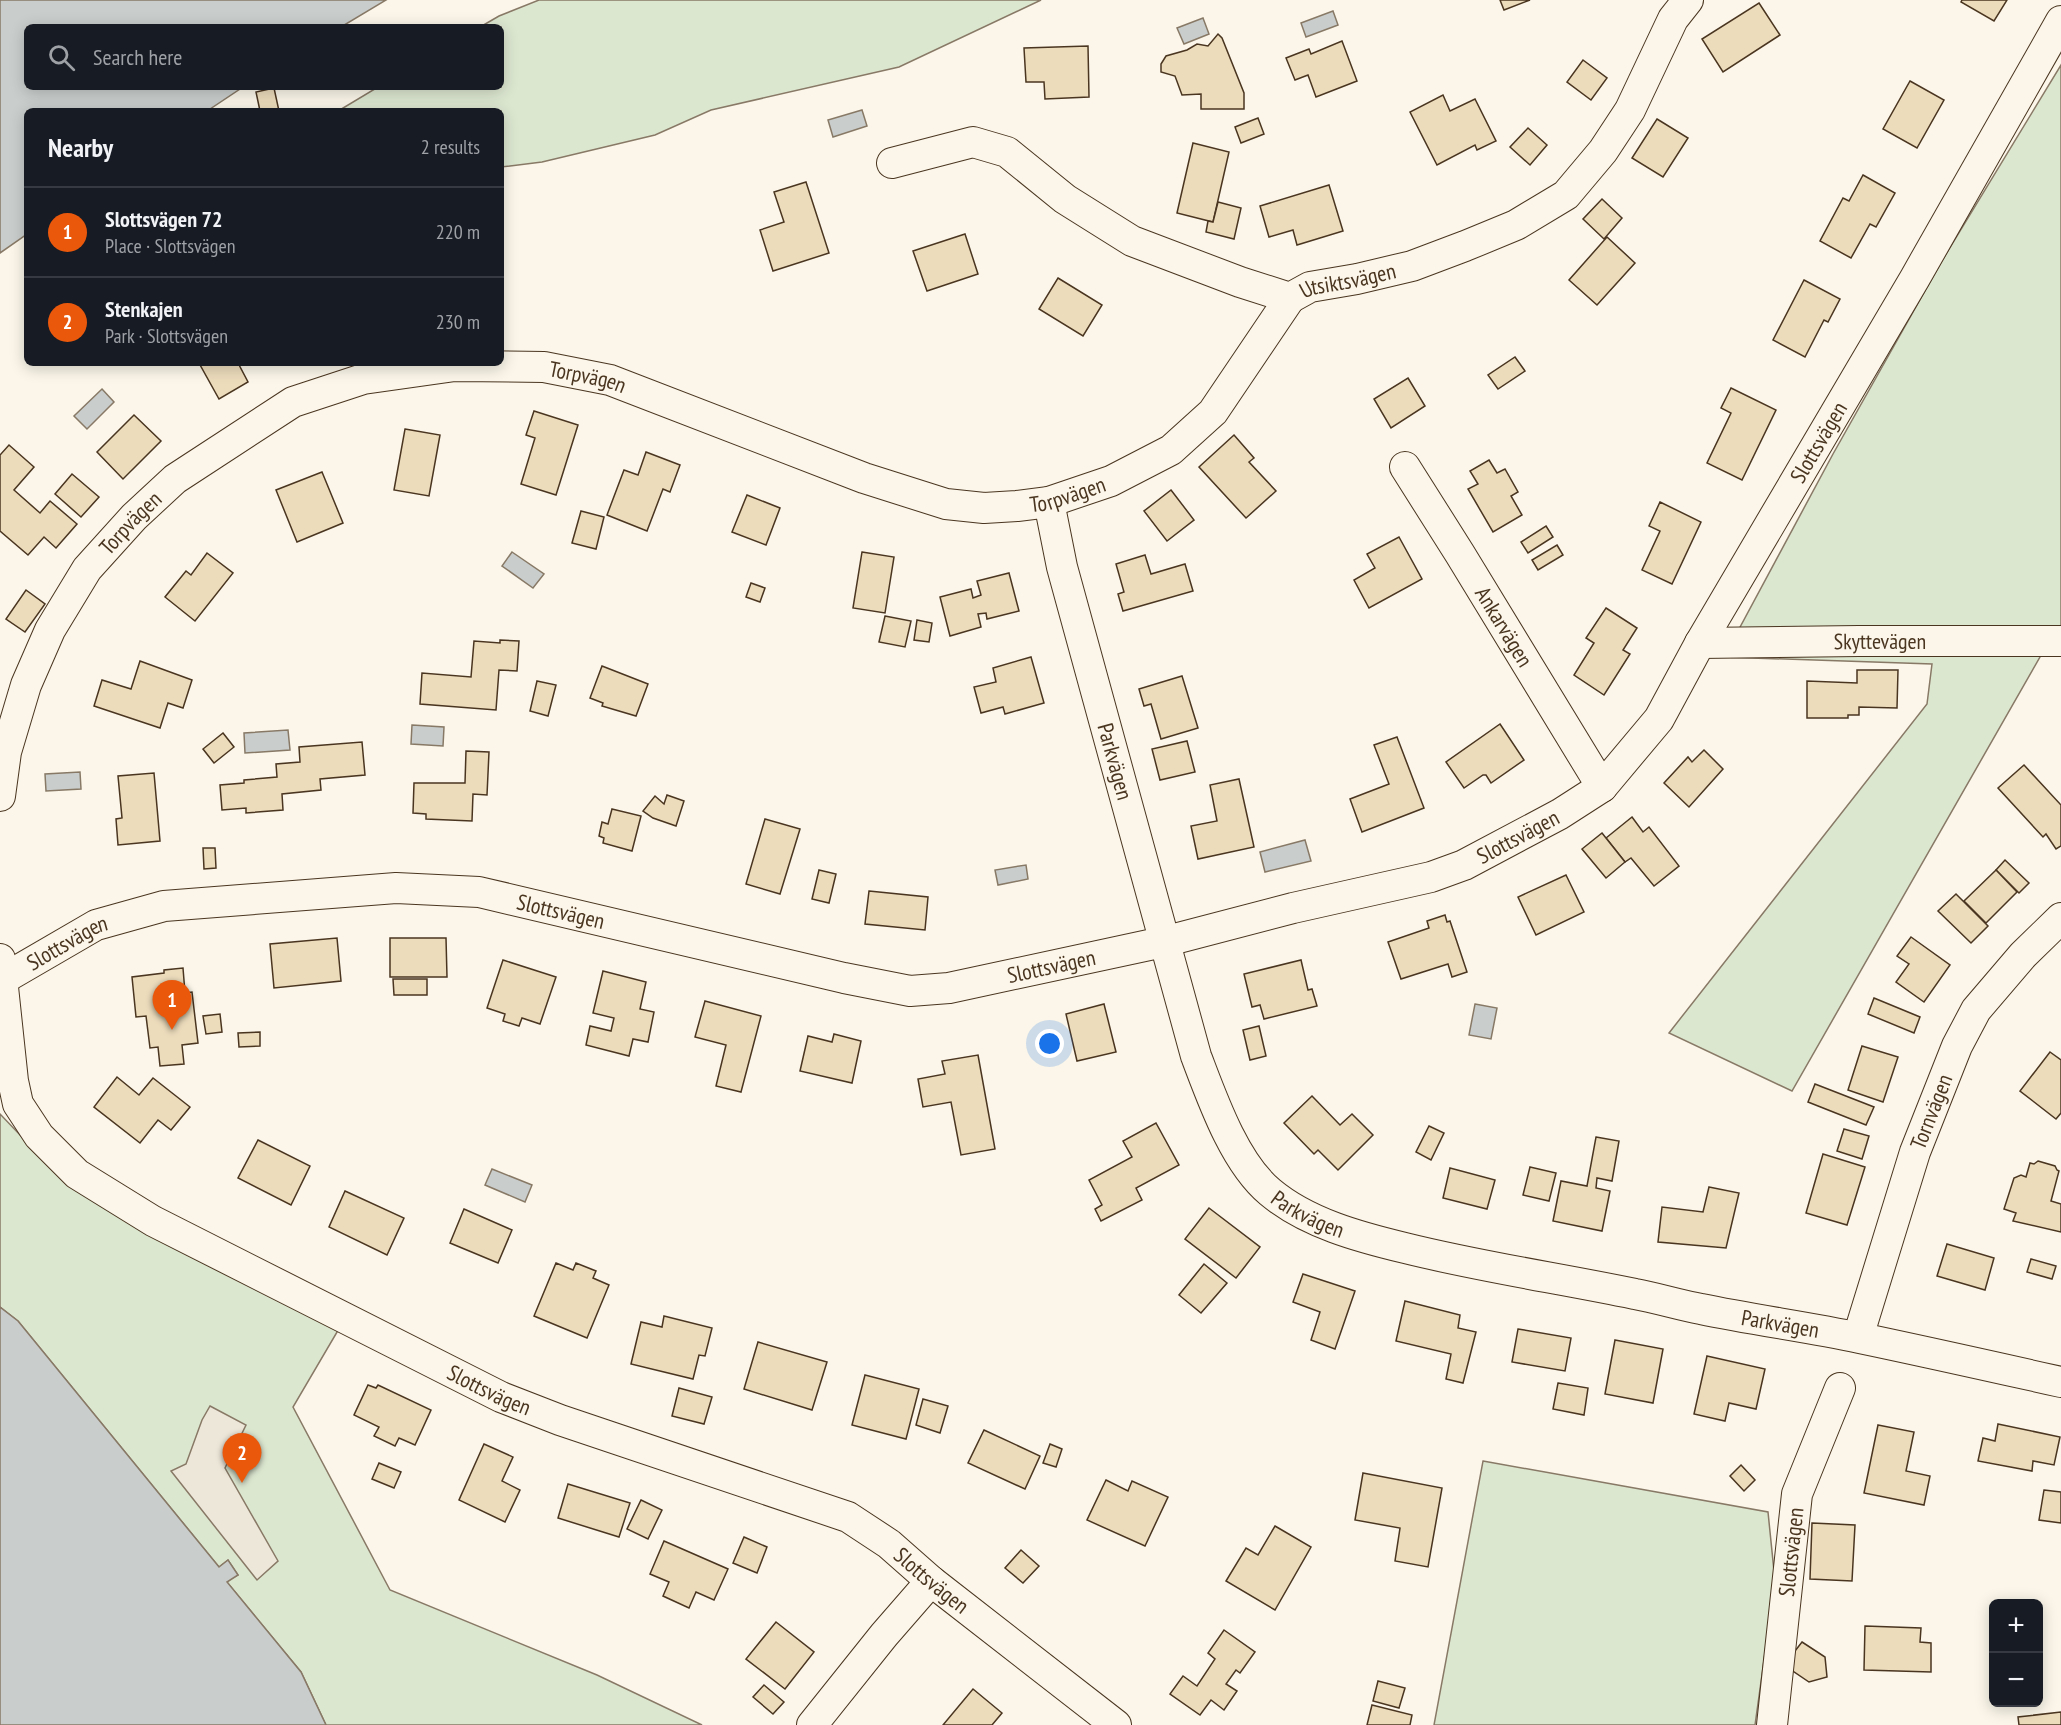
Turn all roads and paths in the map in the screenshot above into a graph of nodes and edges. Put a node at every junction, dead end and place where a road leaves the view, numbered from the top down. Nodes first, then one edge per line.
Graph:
1 (1688, 0) edge
2 (2061, 21) edge
3 (892, 164) dead end
4 (1290, 297) junction
5 (1405, 467) dead end
6 (1049, 502) junction
7 (2061, 641) edge
8 (1700, 643) junction
9 (1602, 787) junction
10 (0, 796) edge
11 (2061, 918) edge
12 (1163, 942) junction
13 (1, 968) edge
14 (1858, 1337) junction
15 (2061, 1382) edge
16 (1840, 1388) dead end
17 (931, 1581) junction
18 (812, 1725) edge
19 (1116, 1725) edge
20 (1772, 1725) edge

1 - 4 street, Utsiktsvägen
2 - 8 street, Slottsvägen
3 - 4 street, Utsiktsvägen
4 - 6 street, Torpvägen
5 - 9 street, Ankarvägen
6 - 10 street, Torpvägen
6 - 12 street, Parkvägen
7 - 8 street, Skyttevägen
8 - 9 street, Slottsvägen
9 - 12 street, Slottsvägen
11 - 14 street, Tornvägen
12 - 13 street, Slottsvägen
12 - 14 street, Parkvägen
13 - 17 street, Slottsvägen
14 - 15 street, Parkvägen
16 - 20 street, Slottsvägen
17 - 18 street
17 - 19 street, Slottsvägen

